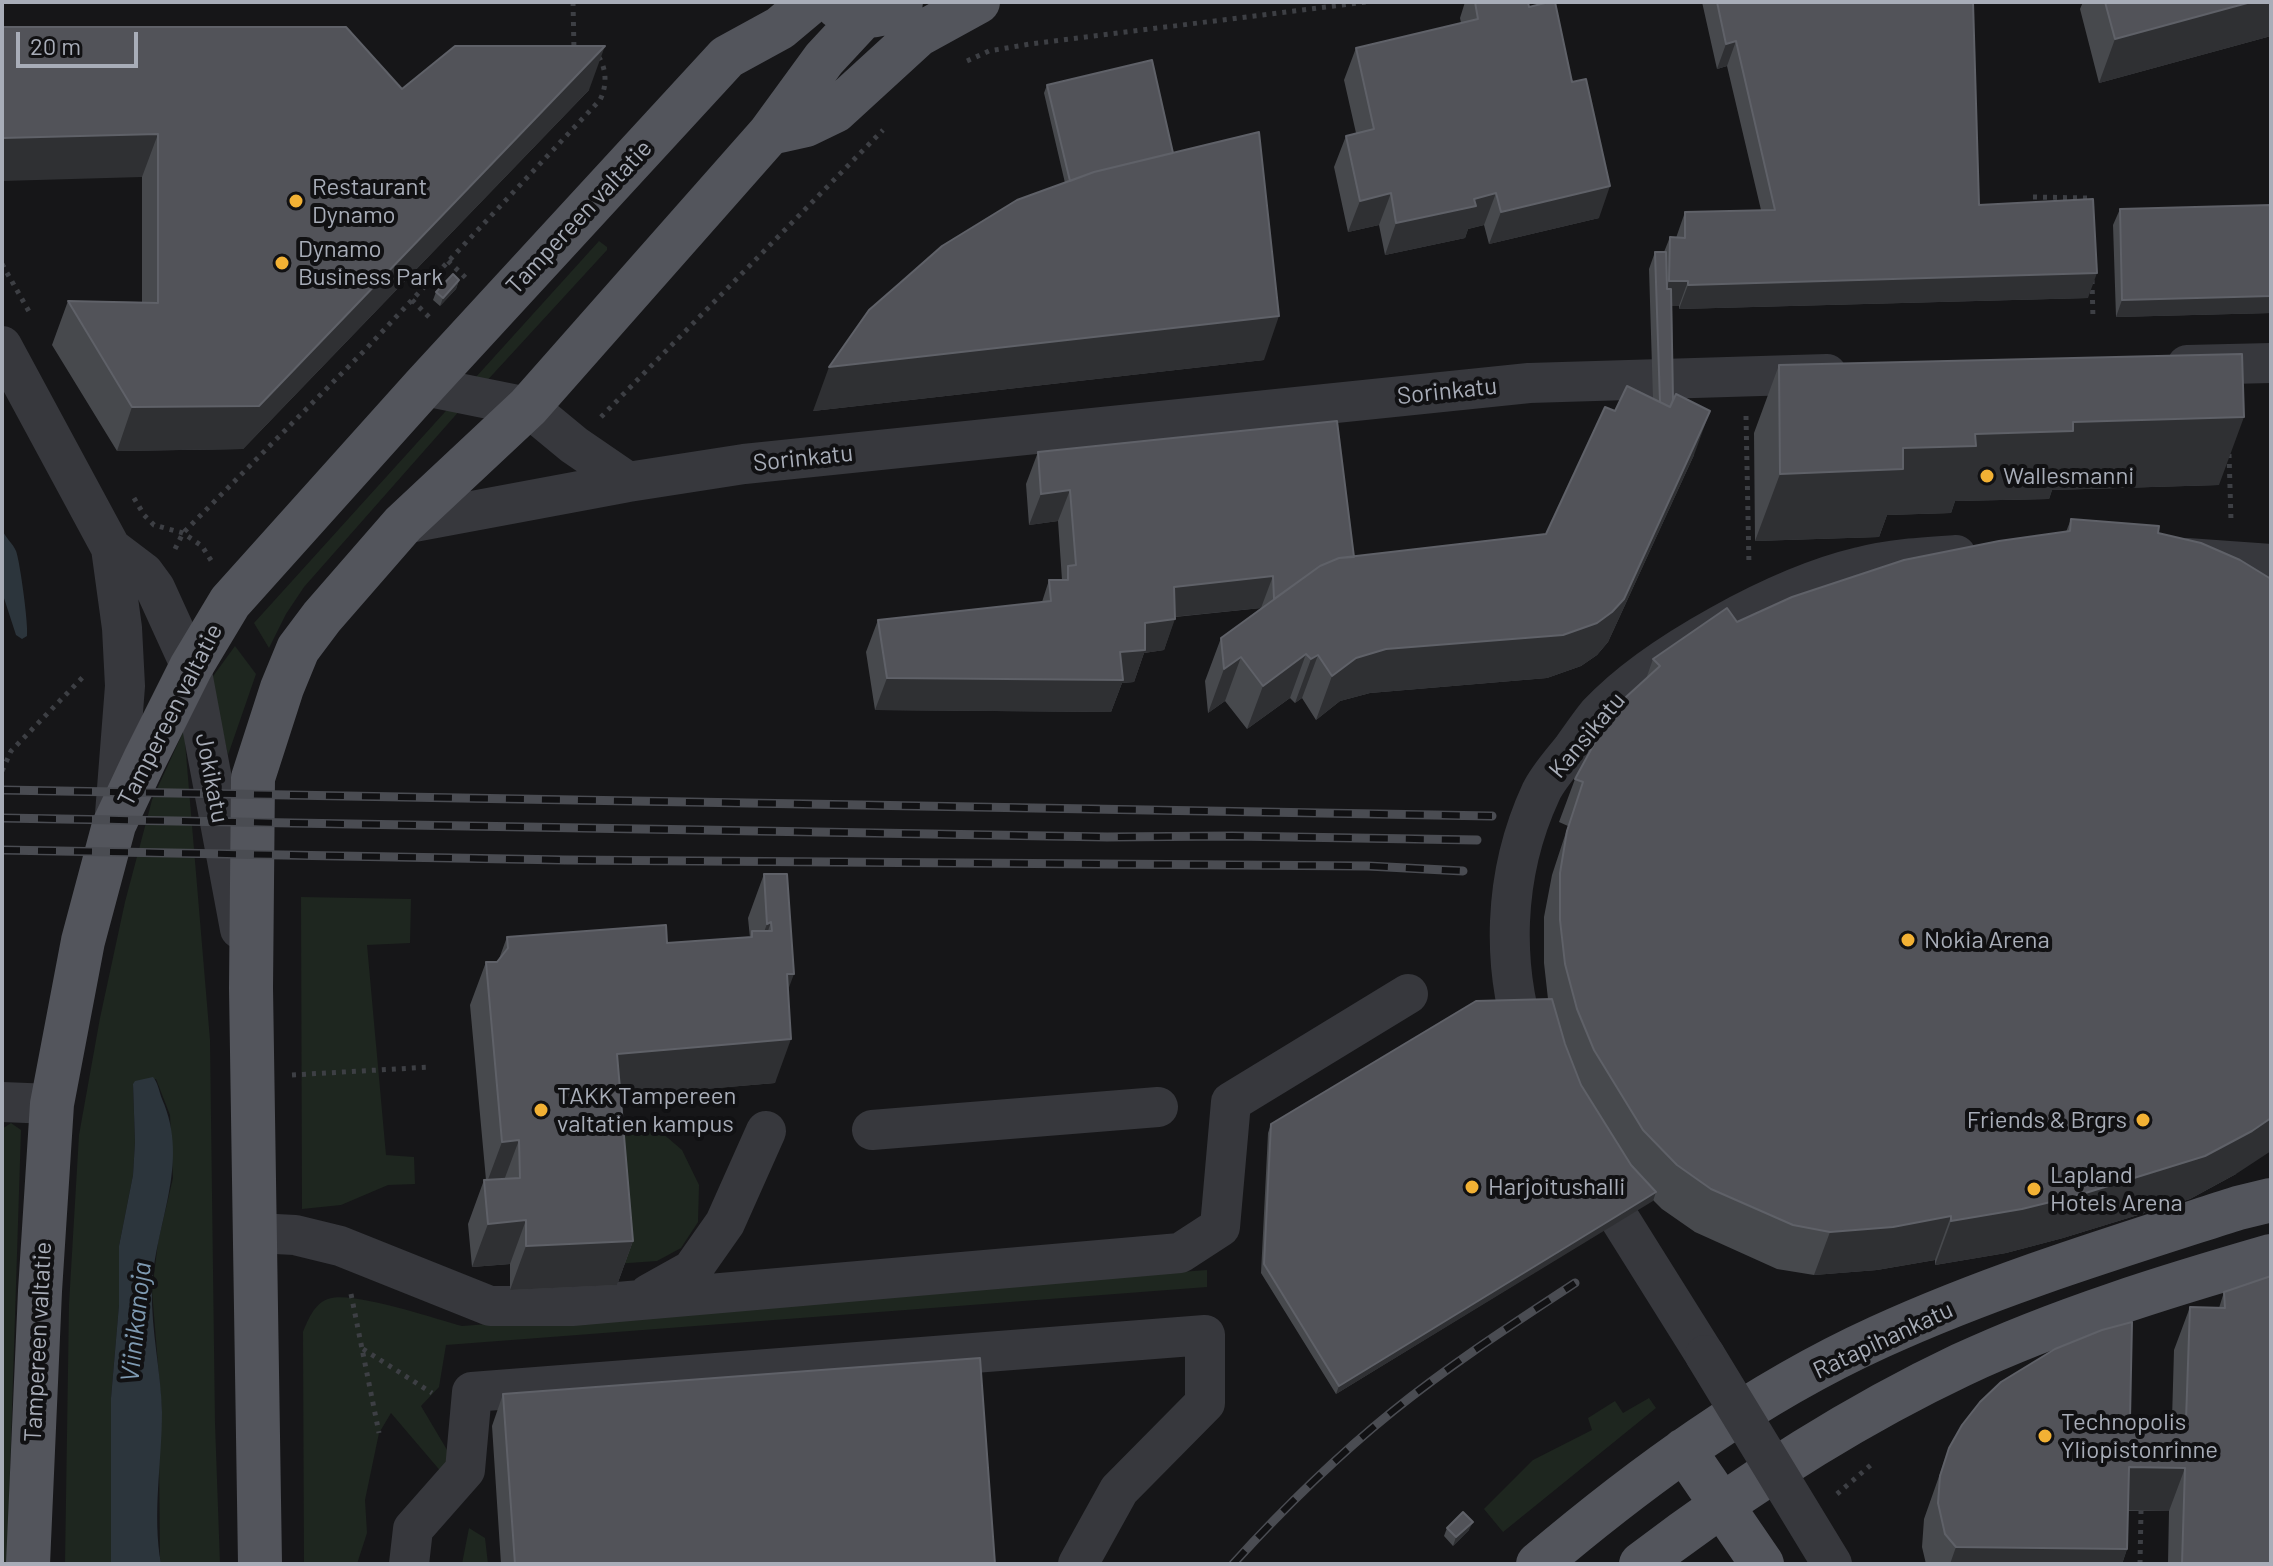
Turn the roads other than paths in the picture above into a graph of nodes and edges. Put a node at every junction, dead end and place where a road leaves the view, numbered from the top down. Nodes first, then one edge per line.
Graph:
1 (811, 2) edge
2 (978, 2) edge
3 (865, 7) edge
4 (770, 133) junction
5 (2, 346) edge
6 (2271, 363) edge
7 (2152, 366) edge
8 (1856, 373) edge
9 (424, 386) junction
10 (528, 407) junction
11 (628, 482) junction
12 (403, 524) junction
13 (111, 548) junction
14 (1992, 552) edge
15 (2158, 556) edge
16 (2271, 564) edge
17 (191, 667) junction
18 (114, 825) junction
19 (251, 988) junction
20 (1408, 994) dead end
21 (1547, 1089) edge
22 (2, 1102) edge
23 (52, 1104) junction
24 (1158, 1107) dead end
25 (872, 1130) dead end
26 (766, 1131) dead end
27 (1573, 1141) edge
28 (2271, 1200) edge
29 (256, 1233) junction
30 (2271, 1256) edge
31 (643, 1298) junction
32 (1684, 1450) junction
33 (1631, 1487) junction
34 (1722, 1506) junction
35 (1665, 1557) edge
36 (28, 1564) edge
37 (260, 1564) edge
38 (409, 1564) edge
39 (1078, 1564) edge
40 (1538, 1564) edge
41 (1762, 1564) edge
42 (1832, 1564) edge

1 - 9 main road, Tampereen valtatie
2 - 4 main road
3 - 4 main road
4 - 10 main road
5 - 13 street, Jokikatu
6 - 7 street
8 - 11 street, Sorinkatu
9 - 10 street
9 - 17 main road, Tampereen valtatie
10 - 11 street
10 - 12 main road
11 - 12 street, Sorinkatu
12 - 19 main road
13 - 17 street, Jokikatu
13 - 18 street, Jokikatu
14 - 21 street, Kansikatu
15 - 16 street
17 - 18 main road, Tampereen valtatie
17 - 19 street, Jokikatu
18 - 23 main road, Tampereen valtatie
19 - 29 main road
20 - 31 street
22 - 23 street
23 - 36 main road, Tampereen valtatie
24 - 25 street
26 - 31 street
27 - 42 street, bridge
28 - 32 main road, Ratapihankatu
29 - 31 street
29 - 37 main road
30 - 34 main road
32 - 33 main road, Ratapihankatu
32 - 34 main road
33 - 35 main road
33 - 40 main road, Ratapihankatu
34 - 35 main road
34 - 41 main road
38 - 39 street

